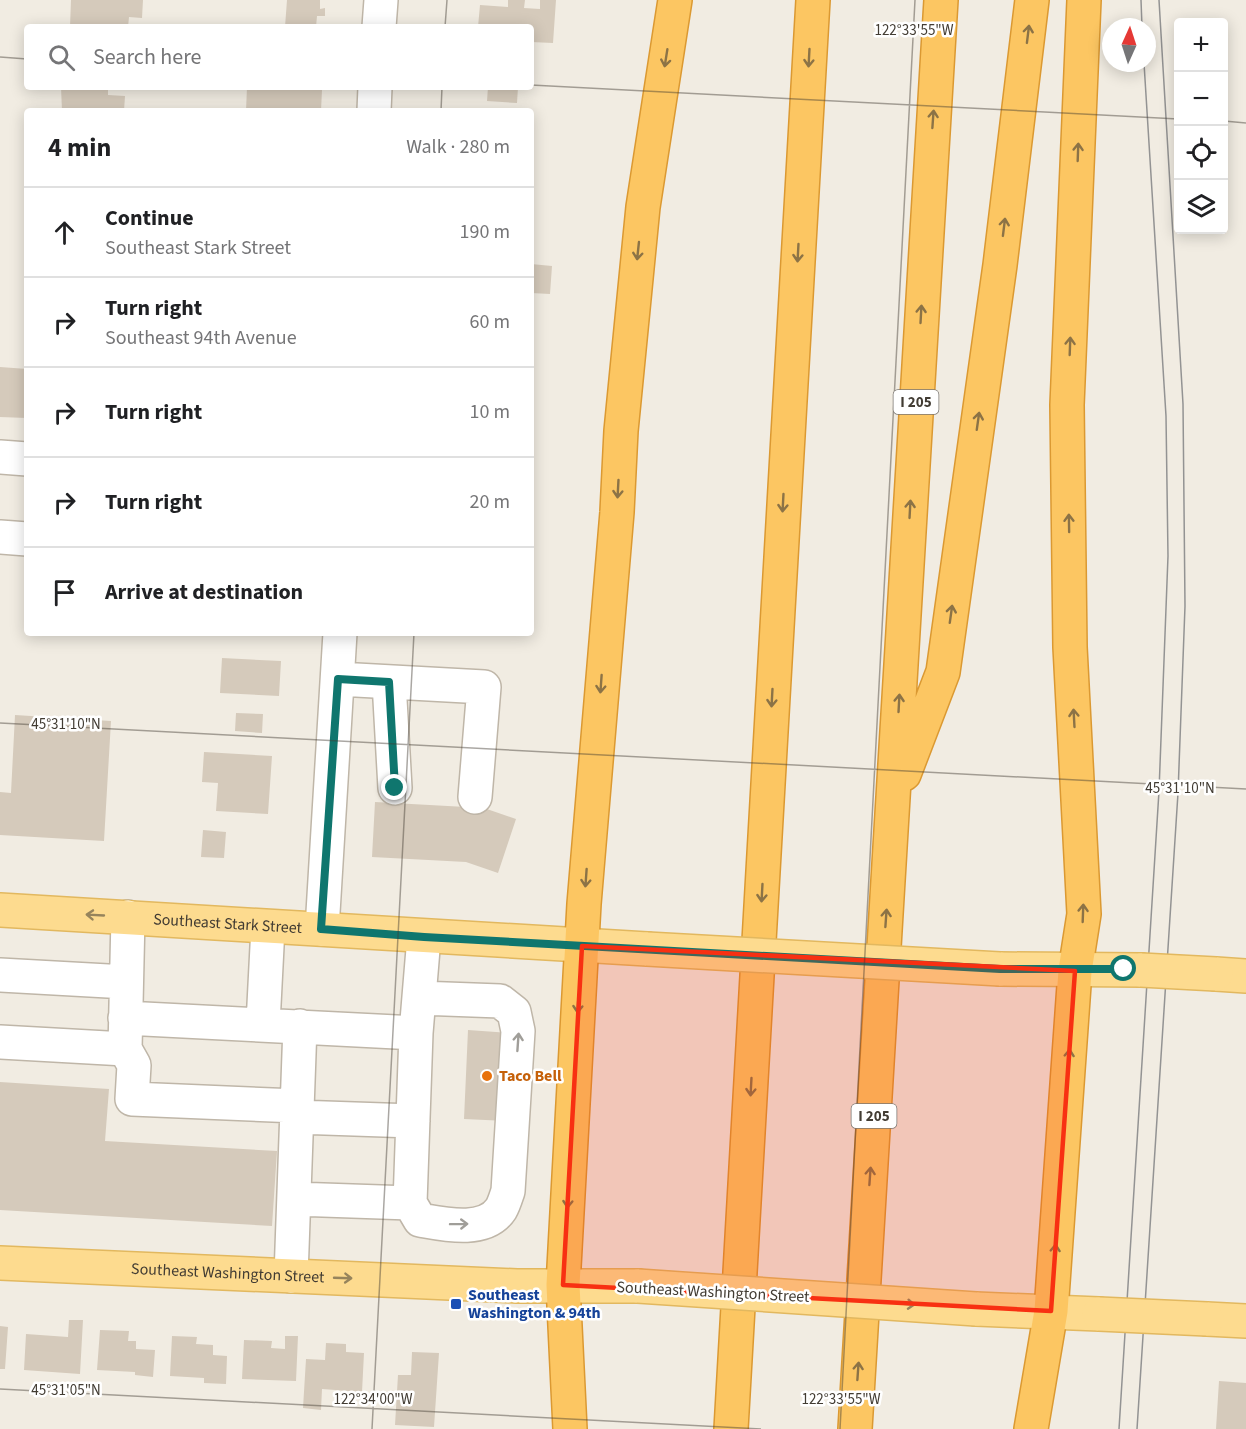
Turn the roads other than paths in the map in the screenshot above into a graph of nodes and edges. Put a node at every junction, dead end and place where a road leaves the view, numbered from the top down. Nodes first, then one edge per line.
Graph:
1 (381, 0) edge
2 (675, 0) edge
3 (813, 0) edge
4 (940, 0) edge
5 (1032, 0) edge
6 (1084, 0) edge
7 (379, 24) edge
8 (375, 90) edge
9 (374, 108) edge
10 (0, 457) edge
11 (24, 459) edge
12 (0, 537) edge
13 (24, 539) edge
14 (340, 636) edge
15 (338, 679) junction
16 (389, 682) junction
17 (395, 788) dead end
18 (475, 797) dead end
19 (893, 804) junction
20 (0, 910) edge
21 (128, 917) junction
22 (268, 927) junction
23 (321, 929) junction
24 (424, 937) junction
25 (582, 946) junction
26 (1075, 971) junction
27 (0, 975) edge
28 (1231, 975) edge
29 (126, 982) junction
30 (419, 998) junction
31 (263, 1024) junction
32 (300, 1026) junction
33 (416, 1033) junction
34 (125, 1034) junction
35 (0, 1042) edge
36 (297, 1112) junction
37 (413, 1121) junction
38 (294, 1199) junction
39 (410, 1203) junction
40 (0, 1263) edge
41 (291, 1276) junction
42 (563, 1285) junction
43 (1051, 1311) junction
44 (1246, 1321) edge
45 (570, 1429) edge
46 (731, 1429) edge
47 (855, 1429) edge
48 (1031, 1429) edge

1 - 7 street
2 -> 25 highway
3 -> 46 highway
19 -> 4 highway, I 205
19 -> 5 highway
26 -> 6 highway
8 - 9 street
10 - 11 street
12 - 13 street
14 - 15 street
15 - 16 street
15 - 23 street
16 - 17 street
16 - 18 street
47 -> 19 highway, I 205
21 -> 20 main road, Southeast Stark Street
21 - 22 main road, Southeast Stark Street
21 - 29 street
22 - 23 main road, Southeast Stark Street
22 - 31 street
23 - 24 main road, Southeast Stark Street
24 - 25 main road, Southeast Stark Street
24 - 30 street
25 - 26 main road, Southeast Stark Street, bridge
25 -> 42 highway
26 - 28 main road, Southeast Stark Street, bridge
43 -> 26 highway
27 - 29 street
29 - 34 street
30 - 33 street
39 -> 30 street
31 - 32 street
31 - 34 street
32 - 33 street
32 - 36 street
33 - 37 street
34 - 35 street
34 - 36 street
36 - 37 street
36 - 38 street
37 - 39 street
38 - 39 street
38 - 41 street
40 - 41 main road, Southeast Washington Street
41 -> 42 main road, Southeast Washington Street
42 -> 43 main road, Southeast Washington Street, bridge
42 - 45 highway
43 - 44 main road, Southeast Washington Street, bridge
43 - 48 highway

